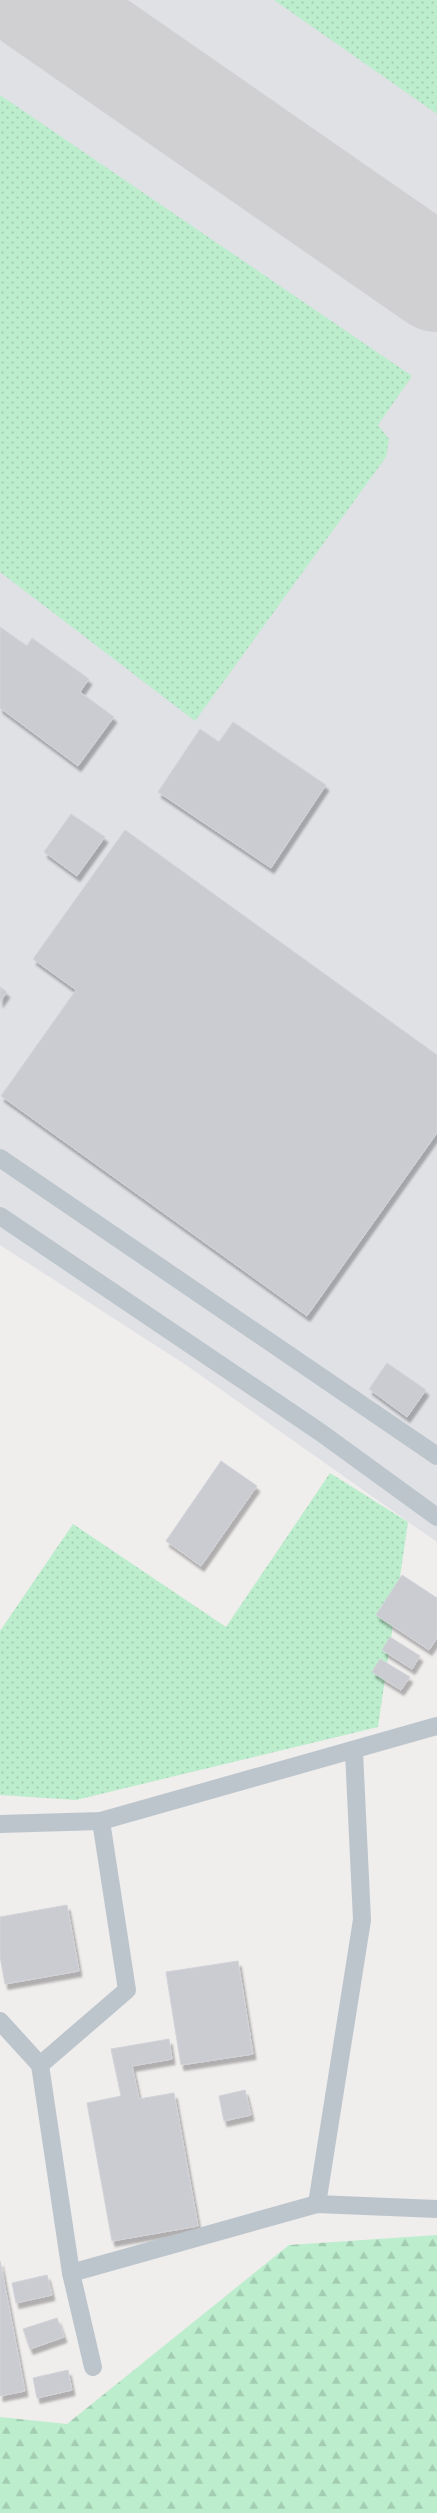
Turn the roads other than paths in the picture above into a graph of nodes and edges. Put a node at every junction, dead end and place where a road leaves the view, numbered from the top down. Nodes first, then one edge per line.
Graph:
1 (0, 1158) edge
2 (0, 1216) edge
3 (437, 1456) edge
4 (437, 1517) edge
5 (437, 1726) edge
6 (354, 1752) junction
7 (101, 1821) junction
8 (0, 1824) edge
9 (0, 2021) edge
10 (40, 2065) junction
11 (317, 2204) junction
12 (437, 2209) edge
13 (71, 2273) junction
14 (93, 2367) dead end

1 - 3 lane
2 - 4 lane
5 - 6 lane
6 - 7 lane
6 - 11 lane
7 - 8 lane
7 - 10 lane
9 - 10 lane
10 - 13 lane
11 - 12 lane
11 - 13 lane
13 - 14 lane

